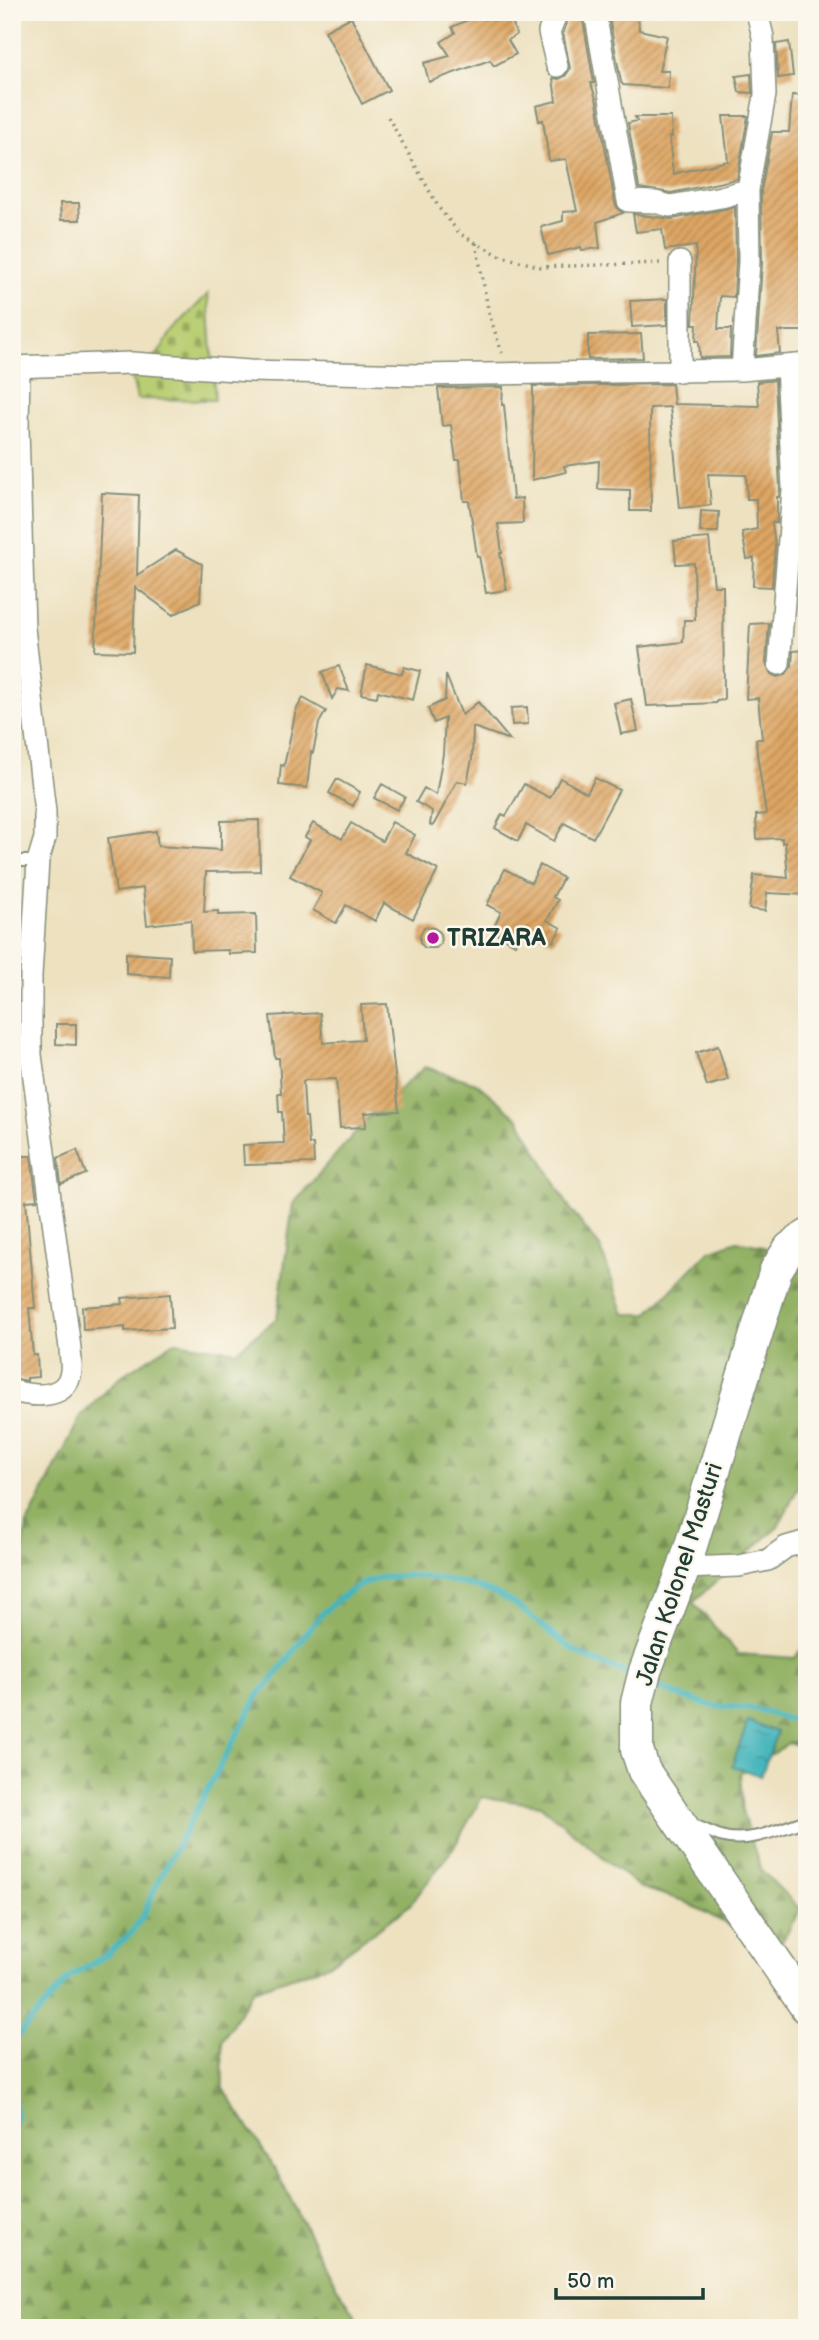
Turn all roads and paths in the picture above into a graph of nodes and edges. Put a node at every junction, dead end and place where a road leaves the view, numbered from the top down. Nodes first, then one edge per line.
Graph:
1 (557, 12) edge
2 (596, 12) edge
3 (757, 12) edge
4 (557, 66) dead end
5 (388, 117) dead end
6 (748, 190) junction
7 (475, 243) junction
8 (680, 262) joint
9 (797, 365) edge
10 (16, 367) edge
11 (742, 370) junction
12 (680, 372) junction
13 (509, 373) junction
14 (18, 628) edge
15 (779, 664) dead end
16 (12, 861) edge
17 (38, 861) junction
18 (21, 1054) edge
19 (807, 1236) edge
20 (12, 1391) edge
21 (807, 1541) edge
22 (684, 1569) junction
23 (675, 1817) junction
24 (807, 1820) edge
25 (807, 2007) edge

1 - 4 street
2 - 6 street
3 - 6 street
5 - 7 path
6 - 11 street
7 - 8 path
7 - 13 path
8 - 12 street
9 - 11 street
9 - 15 street
10 - 13 street
10 - 14 street
11 - 12 street
12 - 13 street
14 - 17 street
16 - 17 lane
17 - 18 street
18 - 20 street
19 - 22 main road, Jalan Kolonel Masturi
21 - 22 street
22 - 23 main road, Jalan Kolonel Masturi
23 - 24 lane
23 - 25 main road, Jalan Kolonel Masturi

